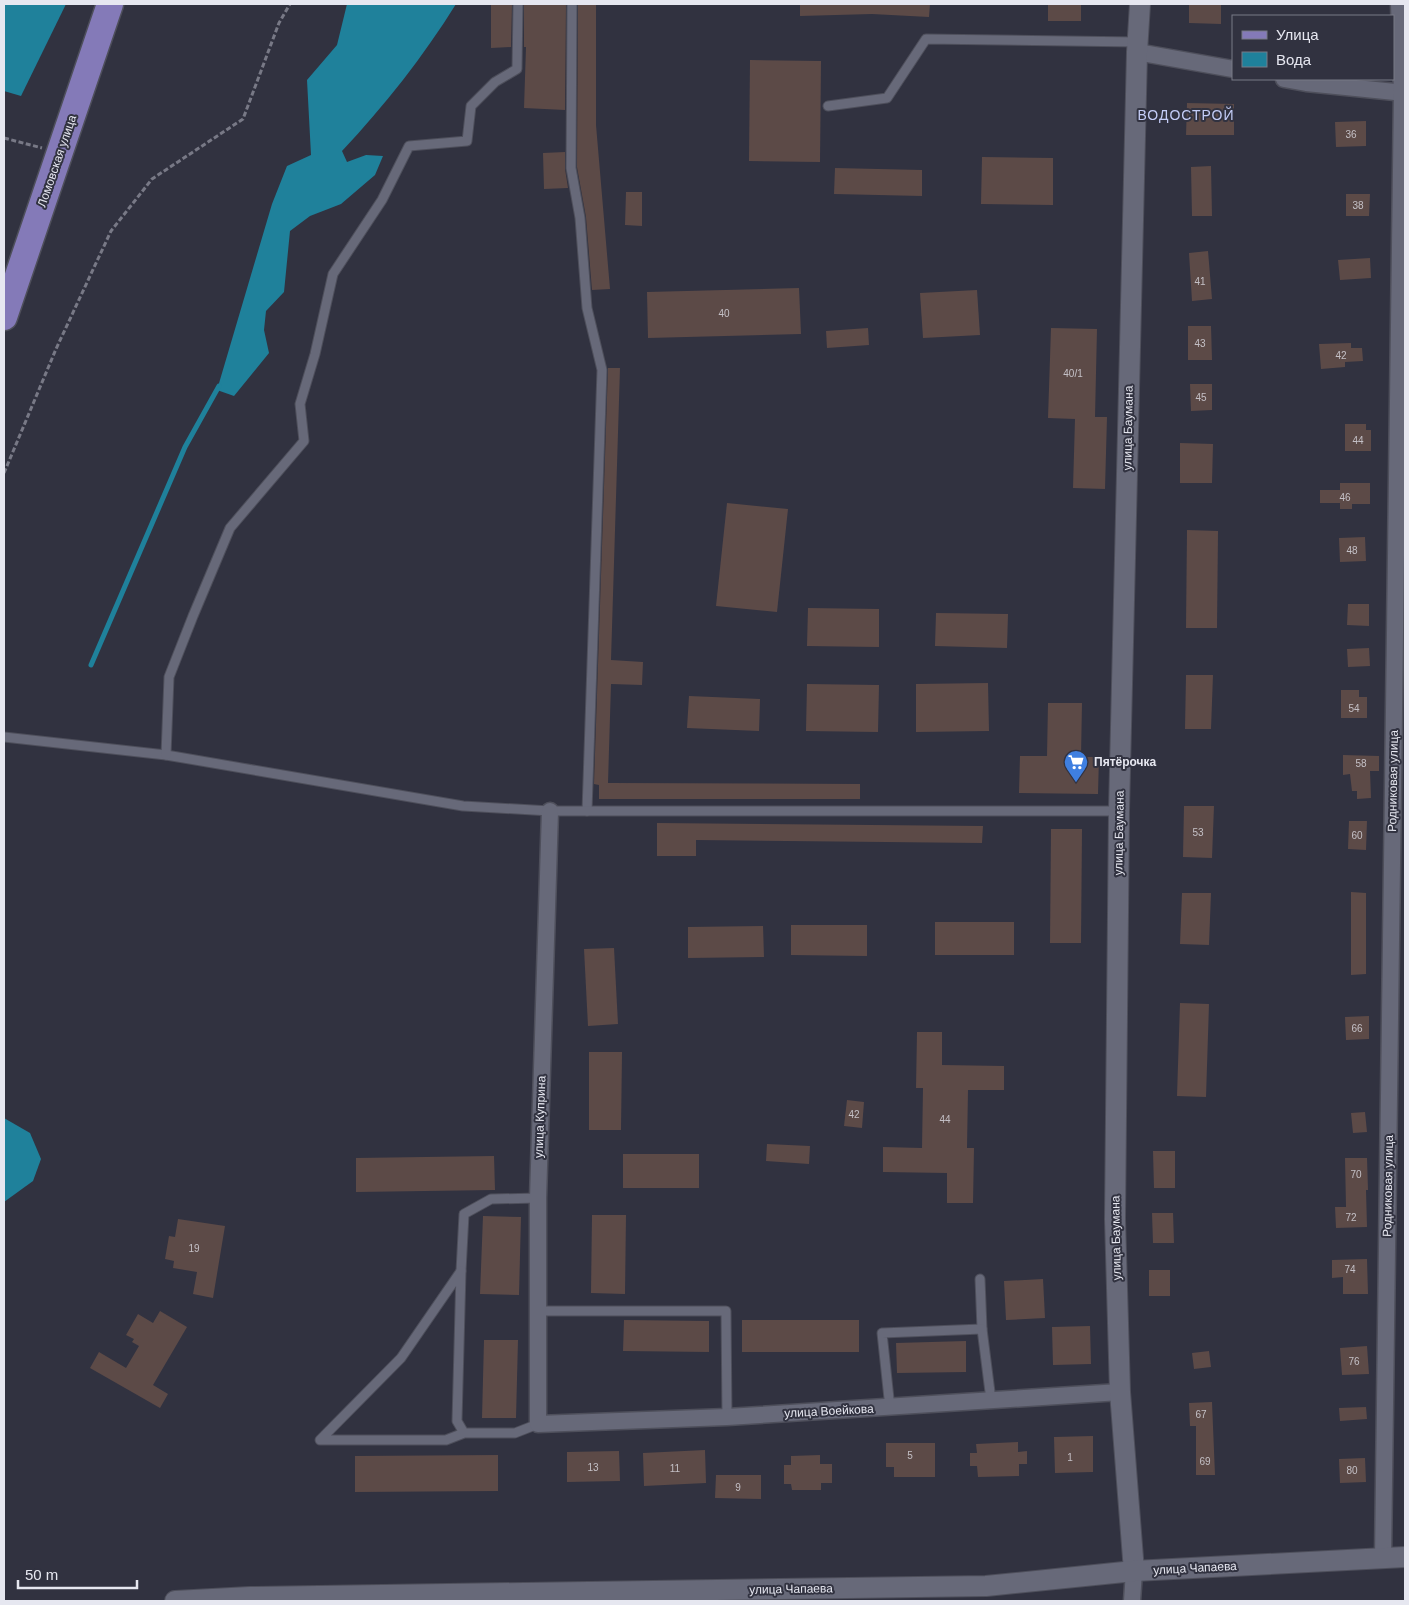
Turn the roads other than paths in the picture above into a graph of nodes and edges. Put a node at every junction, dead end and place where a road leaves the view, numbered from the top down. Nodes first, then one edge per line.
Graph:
1 (110, 4) edge
2 (518, 4) edge
3 (572, 4) edge
4 (1140, 4) edge
5 (1399, 4) edge
6 (1137, 47) junction
7 (1232, 70) edge
8 (1290, 80) edge
9 (1404, 93) edge
10 (828, 106) dead end
11 (4, 317) edge
12 (4, 737) edge
13 (166, 755) junction
14 (550, 811) junction
15 (587, 811) junction
16 (1119, 811) junction
17 (538, 1198) junction
18 (461, 1270) junction
19 (980, 1279) dead end
20 (537, 1311) junction
21 (982, 1329) junction
22 (1120, 1392) junction
23 (991, 1400) junction
24 (890, 1408) junction
25 (727, 1417) junction
26 (538, 1424) junction
27 (464, 1433) junction
28 (1405, 1557) edge
29 (1383, 1558) junction
30 (1134, 1571) junction
31 (175, 1601) edge
32 (1132, 1601) edge

1 - 11 main road, Ломовская улица
2 - 13 lane
3 - 15 lane
4 - 6 street, улица Баумана
5 - 9 street, Родниковая улица
6 - 7 street
6 - 10 lane
6 - 16 street, улица Баумана
8 - 9 street
9 - 29 street, Родниковая улица
12 - 13 lane
13 - 14 lane
14 - 15 lane
14 - 17 street, улица Куприна
15 - 16 lane
16 - 22 street, улица Баумана
17 - 18 lane
17 - 20 street, улица Куприна
18 - 27 lane
18 - 27 lane
19 - 21 lane
20 - 25 lane
20 - 26 street, улица Куприна
21 - 23 lane
21 - 24 lane
22 - 23 street, улица Воейкова
22 - 30 street, улица Баумана
23 - 24 street, улица Воейкова
24 - 25 street, улица Воейкова
25 - 26 street, улица Воейкова
26 - 27 lane
28 - 29 street, улица Чапаева
29 - 30 street, улица Чапаева
30 - 31 street, улица Чапаева
30 - 32 street

